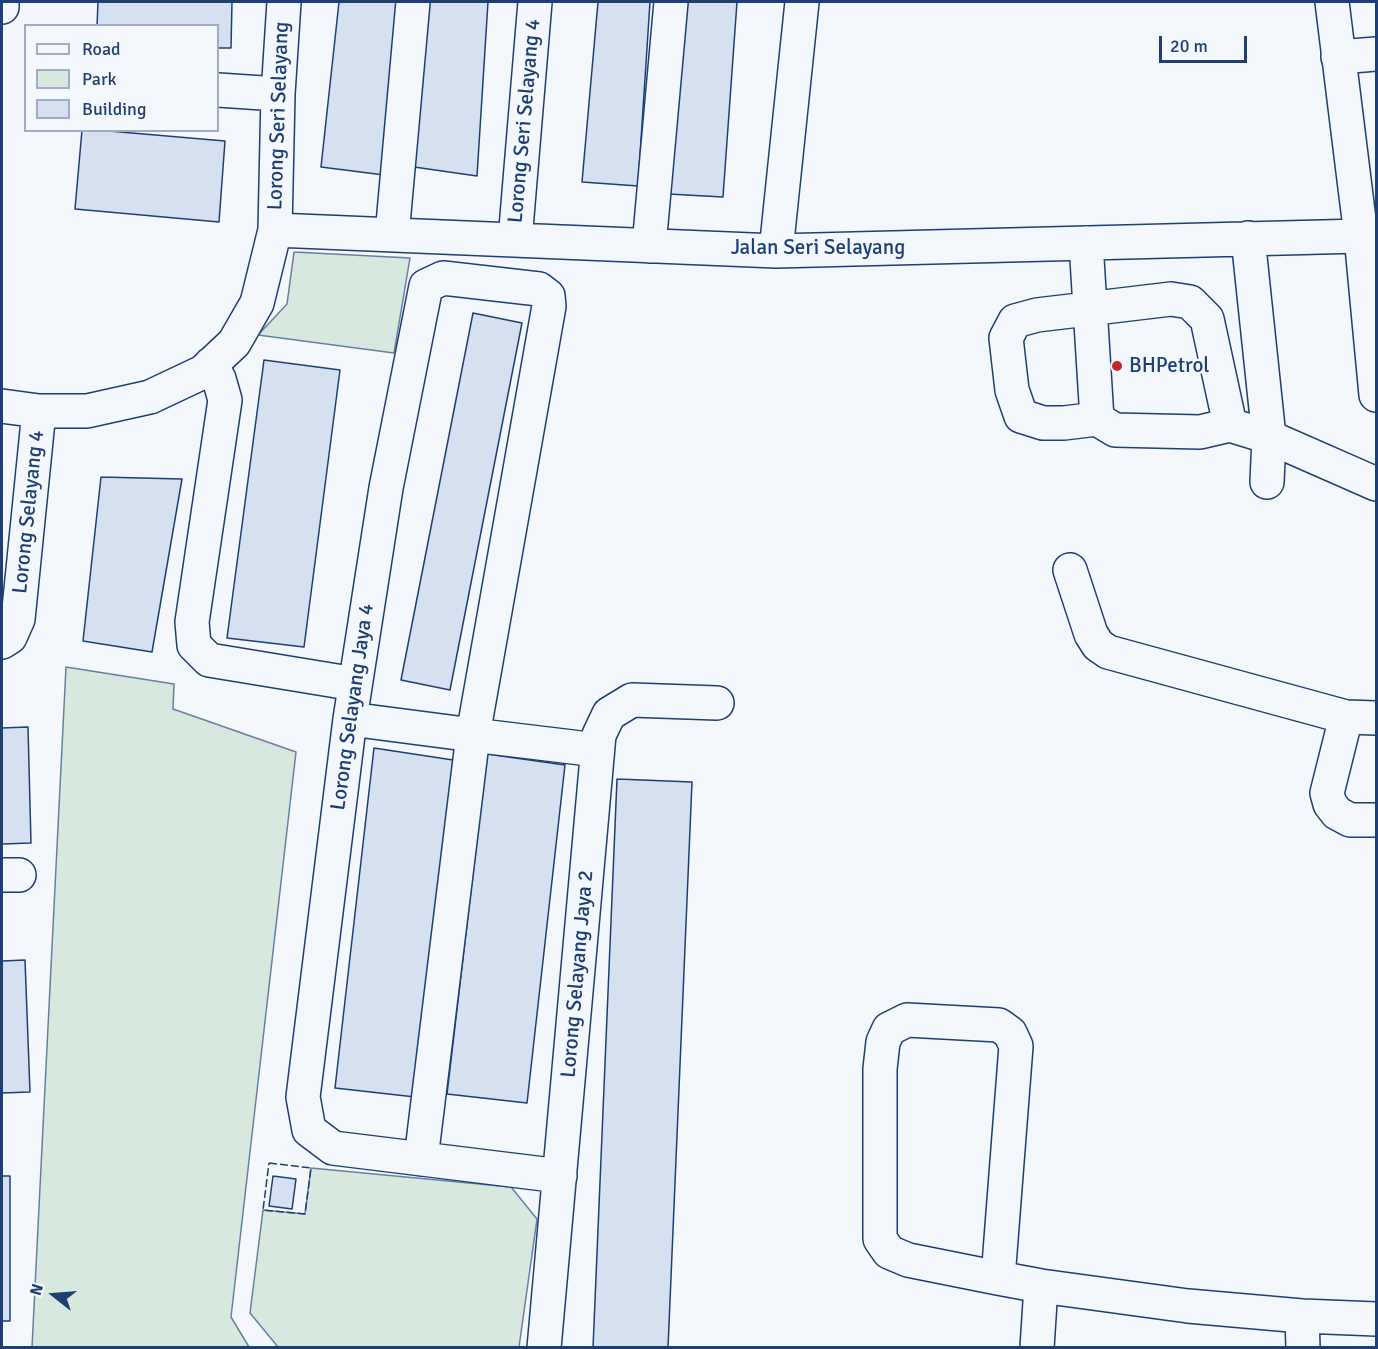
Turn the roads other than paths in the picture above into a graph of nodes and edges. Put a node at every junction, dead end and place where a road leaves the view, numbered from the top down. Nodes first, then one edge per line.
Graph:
1 (2, 2) edge
2 (284, 2) edge
3 (413, 2) edge
4 (535, 2) edge
5 (671, 2) edge
6 (801, 2) edge
7 (1332, 2) edge
8 (2, 7) edge
9 (1377, 54) edge
10 (1338, 57) junction
11 (219, 90) edge
12 (278, 94) junction
13 (275, 230) junction
14 (392, 235) junction
15 (1361, 236) junction
16 (1248, 238) junction
17 (515, 240) junction
18 (1086, 243) junction
19 (648, 246) junction
20 (776, 251) junction
21 (1090, 308) junction
22 (212, 364) junction
23 (1377, 395) edge
24 (2, 406) edge
25 (39, 411) junction
26 (1097, 418) junction
27 (1230, 425) junction
28 (1269, 437) junction
29 (1268, 482) dead end
30 (1377, 484) edge
31 (1070, 570) dead end
32 (2, 642) edge
33 (355, 684) junction
34 (717, 703) dead end
35 (1361, 718) edge
36 (350, 719) junction
37 (473, 735) junction
38 (597, 750) junction
39 (1377, 820) edge
40 (421, 1159) junction
41 (560, 1176) junction
42 (998, 1278) junction
43 (1041, 1287) junction
44 (1377, 1319) edge
45 (1303, 1332) edge
46 (544, 1347) edge
47 (1037, 1347) edge

1 - 8 street
2 - 12 street, Lorong Seri Selayang
3 - 14 street
4 - 17 street, Lorong Seri Selayang 4
5 - 19 street
6 - 20 street
7 - 10 street
9 - 10 street
10 - 15 street
11 - 12 street
12 - 13 street, Lorong Seri Selayang
13 - 14 street, Jalan Seri Selayang
13 - 22 street, Lorong Seri Selayang
14 - 17 street, Jalan Seri Selayang
15 - 16 street, Jalan Seri Selayang
15 - 23 street
16 - 18 street, Jalan Seri Selayang
16 - 28 street
17 - 19 street, Jalan Seri Selayang
18 - 20 street, Jalan Seri Selayang
18 - 21 street
19 - 20 street, Jalan Seri Selayang
21 - 26 street
21 - 26 street
21 - 27 street
22 - 25 street, Lorong Seri Selayang
22 - 33 street
24 - 25 street, Lorong Seri Selayang
25 - 32 street, Lorong Selayang 4
26 - 27 street
27 - 28 street
28 - 29 street
28 - 30 street
31 - 35 street
33 - 36 street, Lorong Selayang Jaya 4
33 - 37 street, Lorong Selayang Jaya 4
34 - 38 street, Lorong Selayang Jaya 2
35 - 39 street
36 - 37 street
36 - 40 street, Lorong Selayang Jaya 4
37 - 38 street
37 - 40 street
38 - 41 street, Lorong Selayang Jaya 2
40 - 41 street
41 - 46 street, Lorong Selayang Jaya 2
42 - 42 street
42 - 43 street
43 - 45 street
43 - 47 street
44 - 45 street

